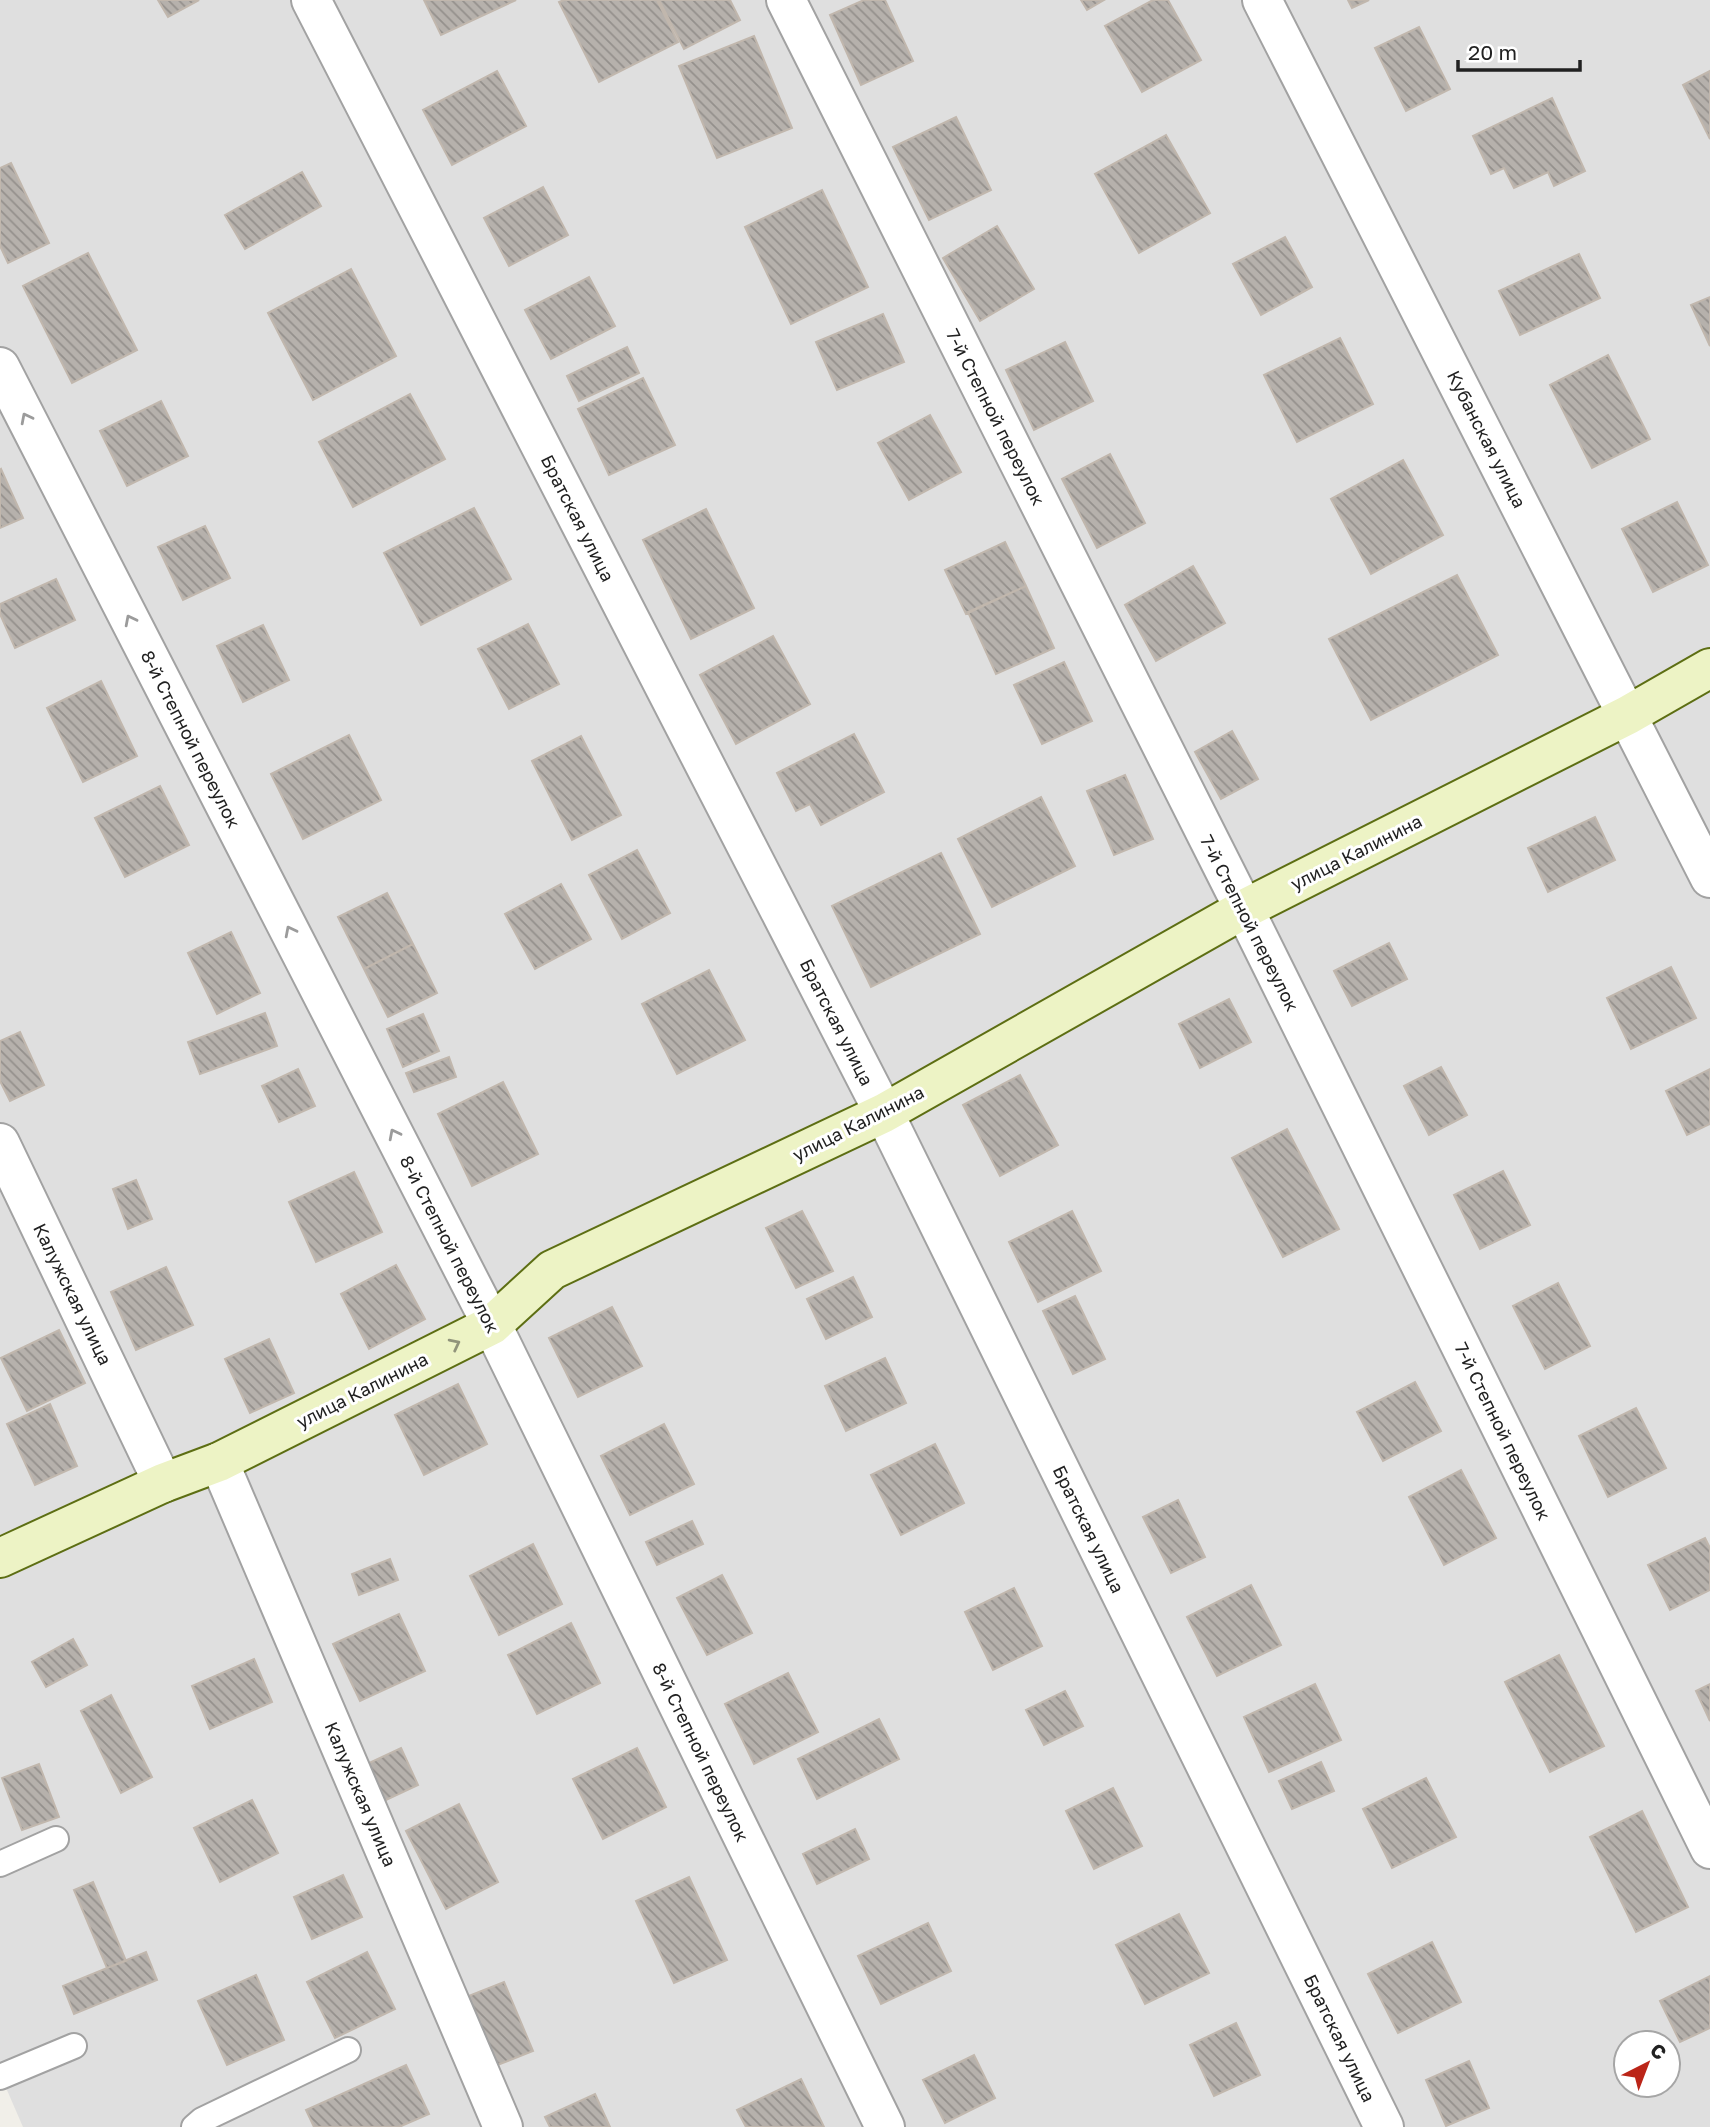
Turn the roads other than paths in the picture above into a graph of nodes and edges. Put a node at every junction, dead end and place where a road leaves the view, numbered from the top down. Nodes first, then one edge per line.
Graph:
1 (311, 0) edge
2 (786, 0) edge
3 (1262, 0) edge
4 (0, 367) edge
5 (1710, 668) edge
6 (1628, 715) junction
7 (1710, 878) edge
8 (1244, 909) junction
9 (884, 1113) junction
10 (0, 1143) edge
11 (492, 1325) junction
12 (219, 1462) junction
13 (163, 1483) junction
14 (0, 1558) edge
15 (56, 1839) dead end
16 (1710, 1849) edge
17 (0, 1864) edge
18 (74, 2046) dead end
19 (348, 2050) dead end
20 (0, 2077) edge
21 (194, 2127) edge
22 (503, 2127) edge
23 (886, 2127) edge
24 (1384, 2127) edge

1 - 9 street, Братская улица
2 - 8 street, 7-й Степной переулок
3 - 6 street, Кубанская улица
11 -> 4 street, 8-й Степной переулок
5 - 6 street, улица Калинина
6 - 7 street, Кубанская улица
6 - 8 street, улица Калинина
8 - 9 street, улица Калинина
8 - 16 street, 7-й Степной переулок
9 - 11 street, улица Калинина
9 - 24 street, Братская улица
10 - 13 street, Калужская улица
12 -> 11 street, улица Калинина
11 - 23 street, 8-й Степной переулок
12 - 13 street, улица Калинина
12 - 22 street, Калужская улица
13 - 14 street, улица Калинина
15 - 17 lane
18 - 20 lane
19 - 21 lane

